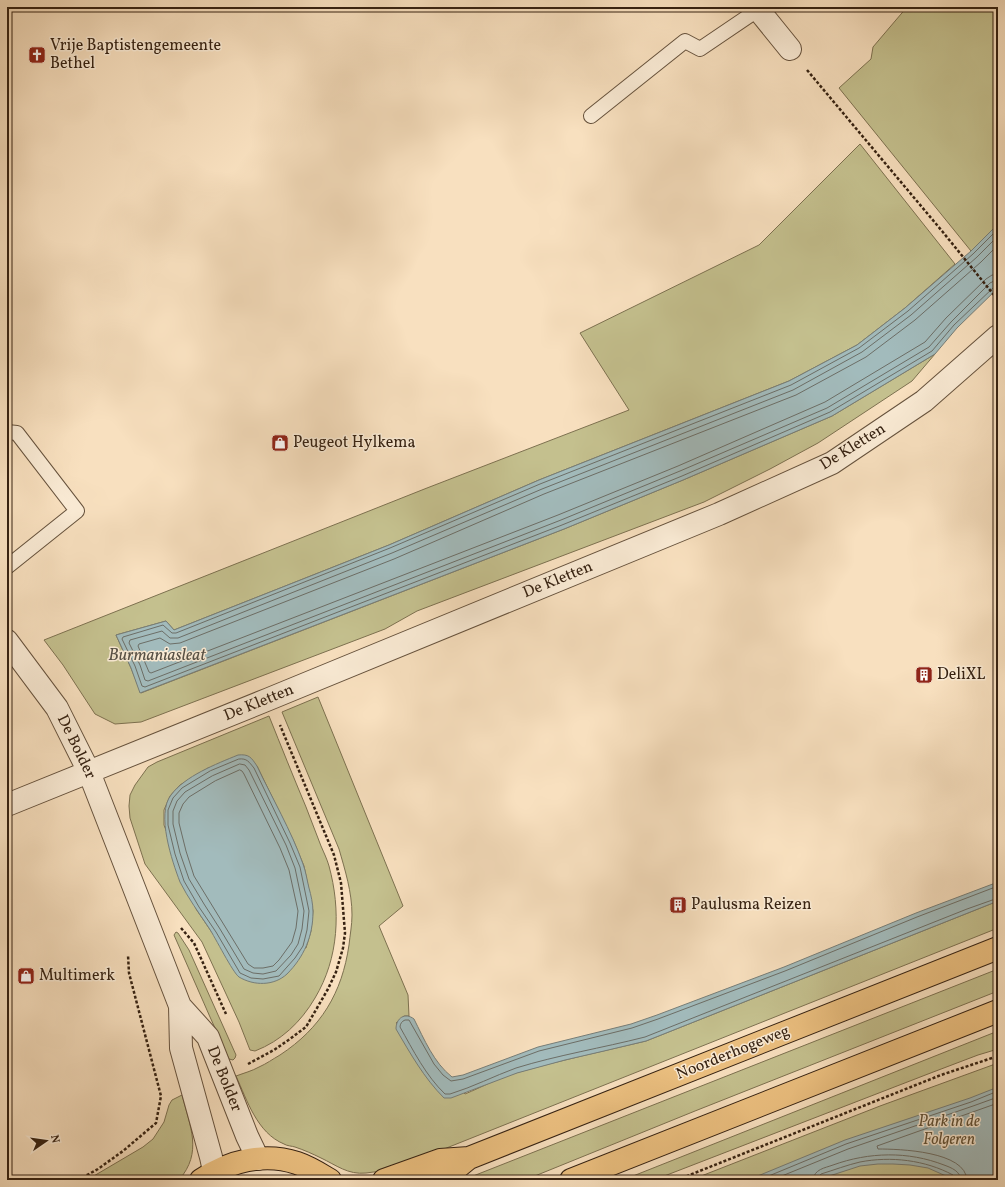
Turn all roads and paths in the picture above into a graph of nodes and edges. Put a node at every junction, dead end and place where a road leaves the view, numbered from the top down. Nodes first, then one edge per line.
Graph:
1 (759, 8) edge
2 (790, 49) joint
3 (591, 116) dead end
4 (998, 300) edge
5 (998, 336) edge
6 (7, 432) edge
7 (7, 567) edge
8 (7, 641) edge
9 (269, 699) junction
10 (89, 772) junction
11 (7, 805) edge
12 (178, 925) dead end
13 (998, 948) edge
14 (128, 950) dead end
15 (180, 1006) junction
16 (998, 1011) edge
17 (230, 1021) dead end
18 (998, 1056) edge
19 (222, 1073) junction
20 (191, 1084) junction
21 (161, 1096) junction
22 (469, 1158) junction
23 (258, 1159) junction
24 (210, 1177) edge
25 (78, 1180) edge
26 (330, 1180) edge
27 (384, 1180) edge
28 (438, 1180) edge
29 (571, 1180) edge
30 (677, 1180) edge

1 - 2 street
1 - 3 lane
2 - 4 path
5 - 9 street, De Kletten
6 - 7 lane
8 - 10 street, De Bolder
9 - 10 street, De Kletten
9 - 19 path
10 - 11 street, De Kletten
10 - 15 street, De Bolder
12 - 17 path
13 - 22 main road, Noorderhogeweg
14 - 21 path
15 - 19 street, De Bolder
15 - 20 street, De Bolder
16 - 29 main road
18 - 30 path
19 - 23 street, De Bolder
20 - 21 path
20 - 24 street, De Bolder
21 - 25 path
22 - 27 main road, Noorderhogeweg
22 - 28 main road, Noorderhogeweg
23 - 24 main road
23 - 26 main road

